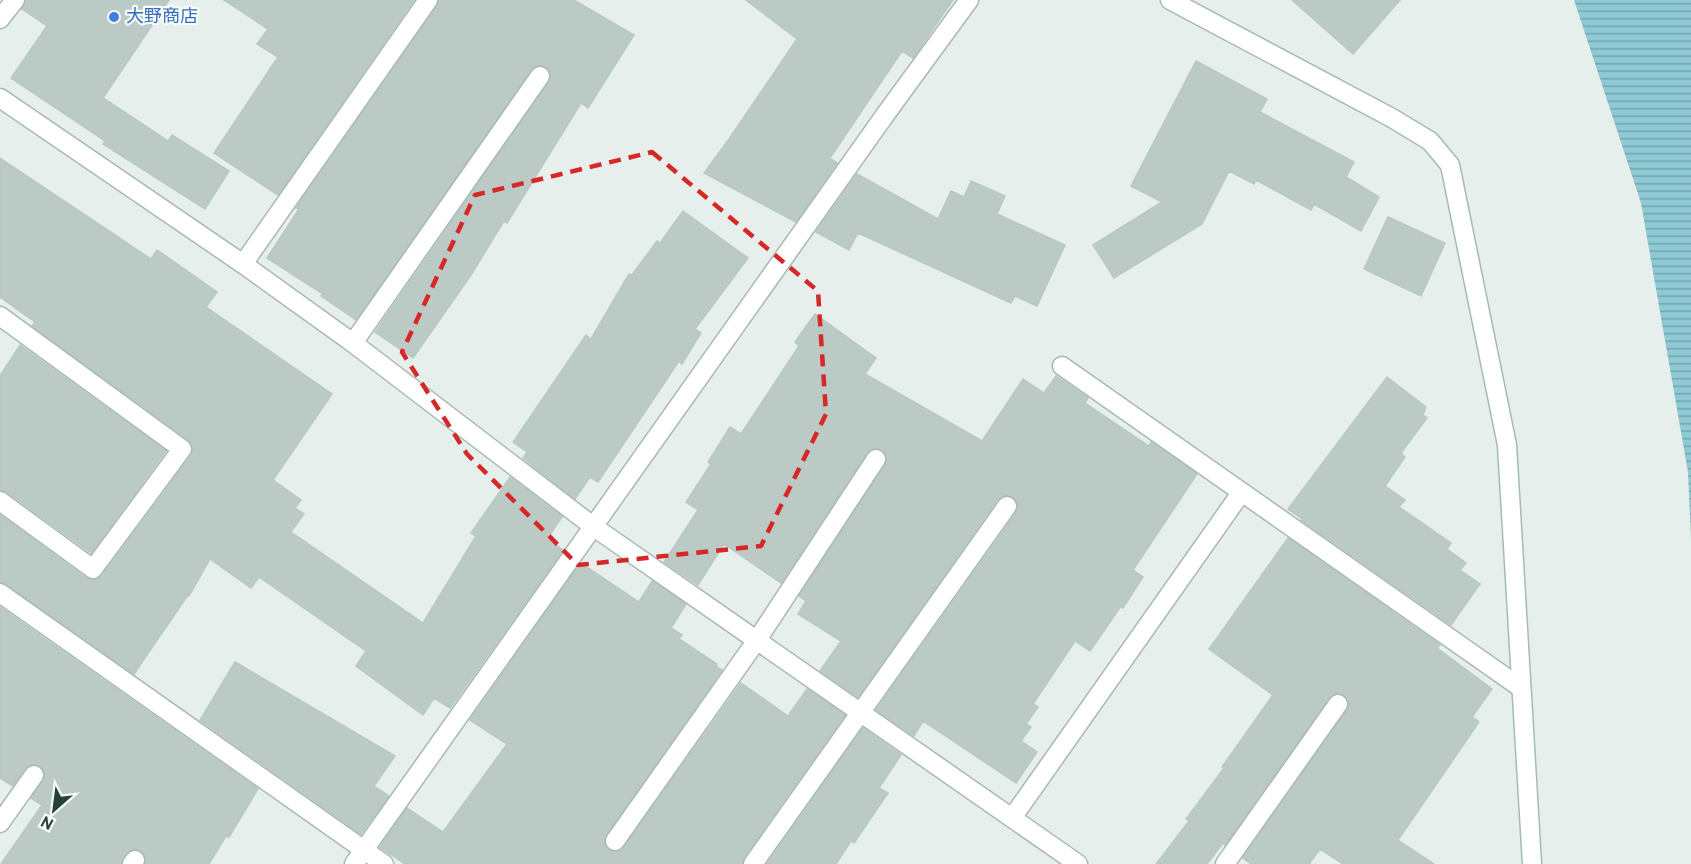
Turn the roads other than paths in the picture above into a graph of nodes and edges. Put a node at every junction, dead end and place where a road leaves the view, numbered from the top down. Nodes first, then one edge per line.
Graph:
1 (15, 0) edge
2 (428, 0) edge
3 (969, 0) edge
4 (1170, 0) edge
5 (0, 19) edge
6 (540, 76) dead end
7 (0, 98) edge
8 (243, 264) junction
9 (0, 316) edge
10 (353, 343) junction
11 (1062, 366) dead end
12 (876, 459) dead end
13 (1241, 493) junction
14 (0, 501) edge
15 (1007, 506) dead end
16 (594, 527) junction
17 (0, 593) edge
18 (757, 640) junction
19 (1521, 688) junction
20 (1338, 704) dead end
21 (860, 712) junction
22 (34, 775) dead end
23 (1012, 818) junction
24 (0, 823) edge
25 (615, 841) dead end
26 (359, 857) edge
27 (1074, 863) edge
28 (384, 864) edge
29 (753, 864) edge
30 (1225, 864) edge
31 (1532, 864) edge

1 - 5 street
2 - 8 street
3 - 16 street
4 - 19 street
6 - 10 street
7 - 8 street
8 - 10 street
9 - 14 street
10 - 16 street
11 - 13 street
12 - 18 street
13 - 19 street
13 - 23 street
15 - 21 street
16 - 18 street
16 - 26 street
17 - 26 street
18 - 21 street
18 - 25 street
19 - 31 street
20 - 30 street
21 - 23 street
21 - 29 street
22 - 24 street
23 - 27 street
26 - 28 street

